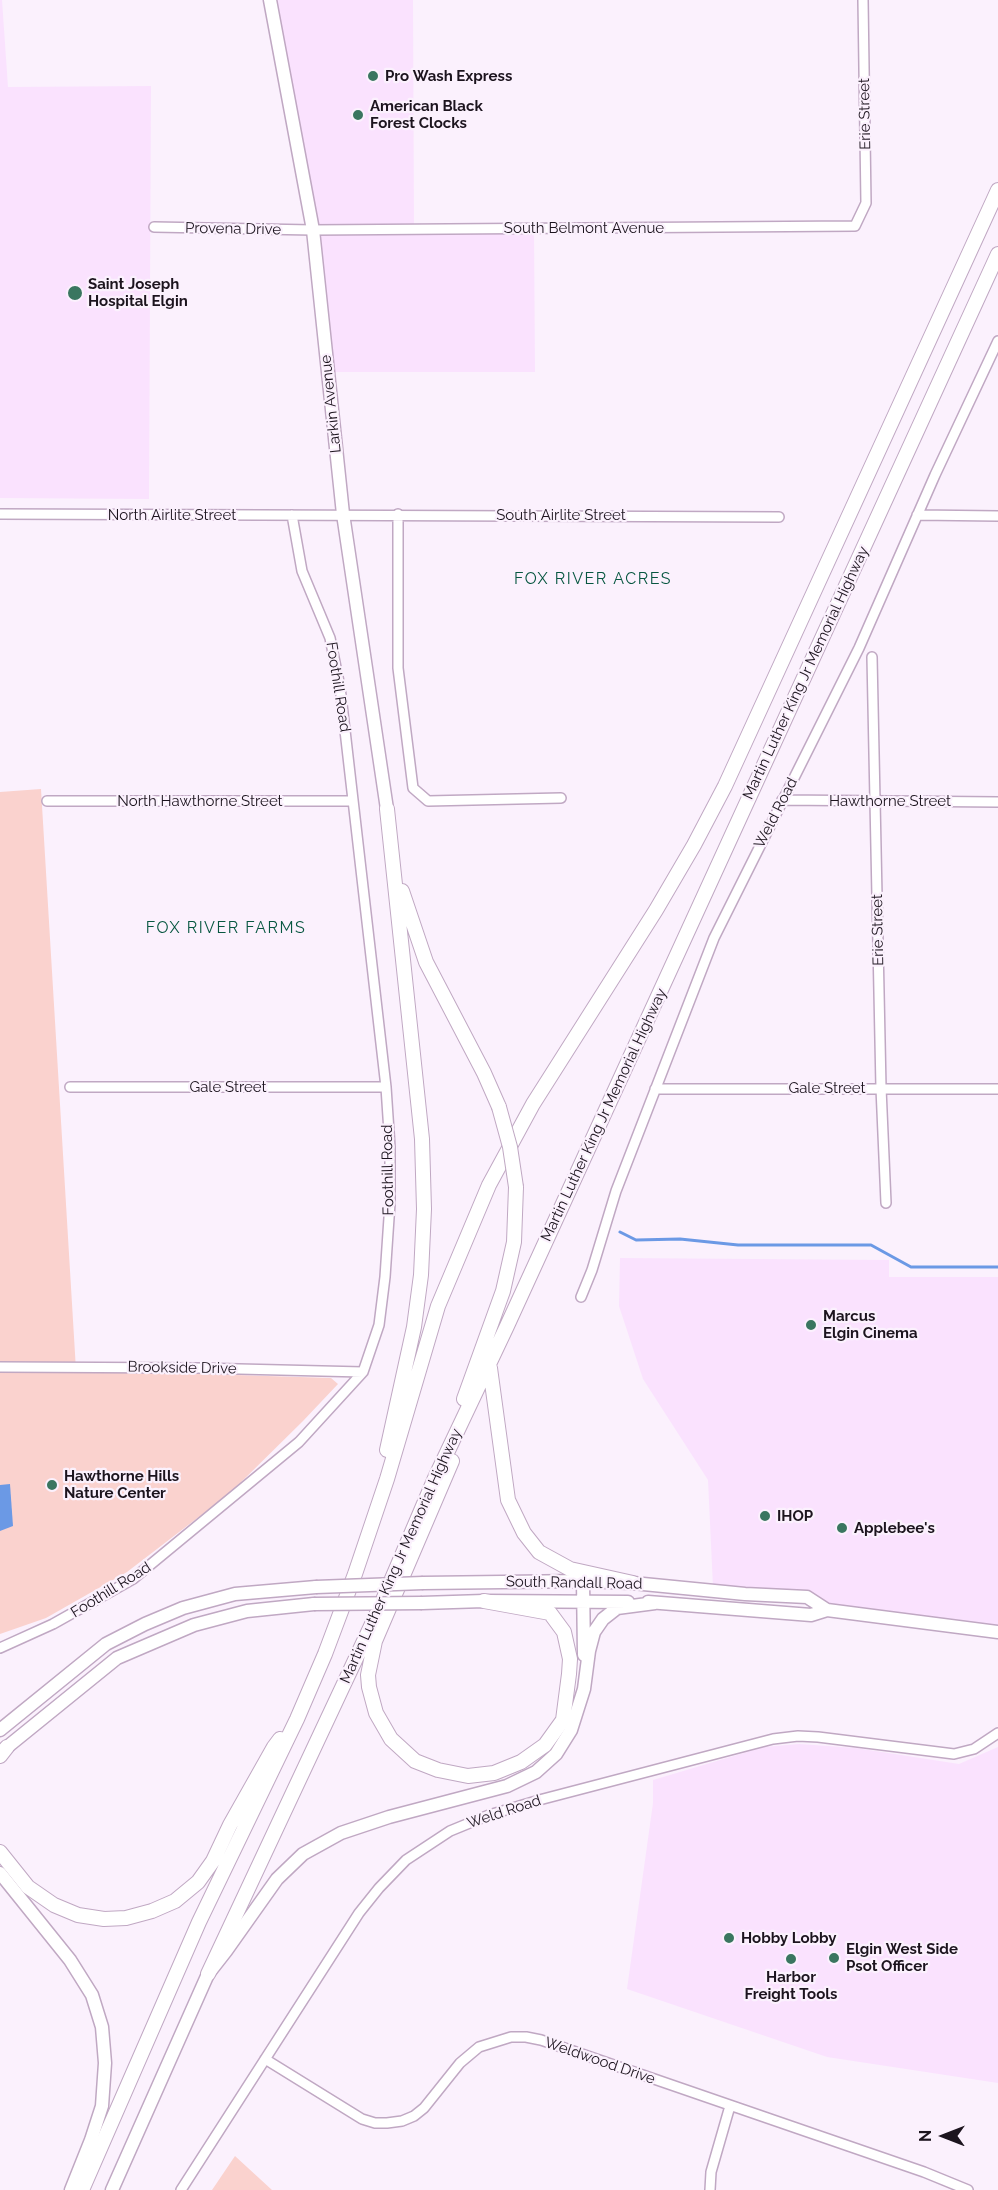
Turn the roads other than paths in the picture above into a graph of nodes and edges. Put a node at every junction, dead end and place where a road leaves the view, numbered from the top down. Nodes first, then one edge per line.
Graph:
1 (270, 0) edge
2 (863, 0) edge
3 (998, 190) edge
4 (855, 226) joint
5 (154, 227) dead end
6 (313, 230) junction
7 (998, 254) edge
8 (998, 341) edge
9 (0, 514) edge
10 (343, 514) junction
11 (399, 514) junction
12 (292, 515) junction
13 (917, 515) junction
14 (998, 516) edge
15 (779, 517) dead end
16 (872, 657) dead end
17 (561, 798) dead end
18 (782, 800) junction
19 (47, 801) dead end
20 (353, 801) junction
21 (876, 802) junction
22 (998, 802) edge
23 (387, 809) junction
24 (70, 1086) dead end
25 (386, 1087) junction
26 (881, 1088) junction
27 (655, 1089) junction
28 (998, 1089) edge
29 (886, 1203) dead end
30 (581, 1297) dead end
31 (507, 1326) junction
32 (0, 1367) edge
33 (490, 1368) junction
34 (363, 1372) junction
35 (435, 1478) junction
36 (355, 1574) junction
37 (583, 1581) junction
38 (633, 1583) junction
39 (484, 1601) junction
40 (583, 1601) junction
41 (655, 1603) junction
42 (827, 1610) junction
43 (998, 1632) edge
44 (0, 1648) edge
45 (584, 1689) junction
46 (297, 1719) junction
47 (0, 1730) edge
48 (998, 1733) edge
49 (2, 1752) edge
50 (0, 1852) edge
51 (0, 1873) edge
52 (208, 1974) junction
53 (265, 2059) junction
54 (730, 2106) junction
55 (71, 2190) edge
56 (82, 2190) edge
57 (112, 2190) edge
58 (181, 2190) edge
59 (710, 2190) edge
60 (968, 2190) edge

1 - 6 main road, Larkin Avenue
2 - 4 street, Erie Street
3 - 36 highway, Martin Luther King Jr Memorial Highway
4 - 6 street, South Belmont Avenue
5 - 6 street, Provena Drive
6 - 10 main road, Larkin Avenue
7 - 31 highway, Martin Luther King Jr Memorial Highway
8 - 13 street, Weld Road
9 - 12 street, North Airlite Street
10 - 11 street, South Airlite Street
10 - 12 street, North Airlite Street
10 - 23 main road, Larkin Avenue
11 - 15 street, South Airlite Street
11 - 17 street
12 - 20 street, Foothill Road
13 - 14 street
13 - 18 street, Weld Road
16 - 21 street, Erie Street
18 - 21 street, Hawthorne Street
18 - 27 street, Weld Road
19 - 20 street, North Hawthorne Street
20 - 25 street, Foothill Road
21 - 22 street, Hawthorne Street
21 - 26 street, Erie Street
23 - 35 highway, bridge
23 - 36 highway
24 - 25 street, Gale Street
25 - 34 street, Foothill Road
26 - 27 street, Gale Street
26 - 28 street, Gale Street
26 - 29 street, Erie Street
27 - 30 street, Weld Road
31 - 33 highway
31 - 35 highway, Martin Luther King Jr Memorial Highway
32 - 34 street, Brookside Drive
33 - 38 highway
33 - 39 highway
34 - 44 street, Foothill Road
35 - 52 highway, Martin Luther King Jr Memorial Highway
36 - 46 highway, Martin Luther King Jr Memorial Highway
37 - 38 main road, South Randall Road
37 - 40 main road
37 - 47 main road, South Randall Road, bridge
38 - 42 main road, South Randall Road
39 - 40 main road, South Randall Road
39 - 49 main road, South Randall Road, bridge
40 - 41 main road, South Randall Road
40 - 45 main road
41 - 42 main road, South Randall Road
41 - 45 main road
42 - 43 main road, South Randall Road
45 - 52 main road
46 - 50 highway
46 - 56 highway
48 - 53 street, Weld Road
51 - 55 main road
52 - 57 main road
53 - 54 street, Weldwood Drive
53 - 58 street, Weld Road
54 - 59 street
54 - 60 street, Weldwood Drive

